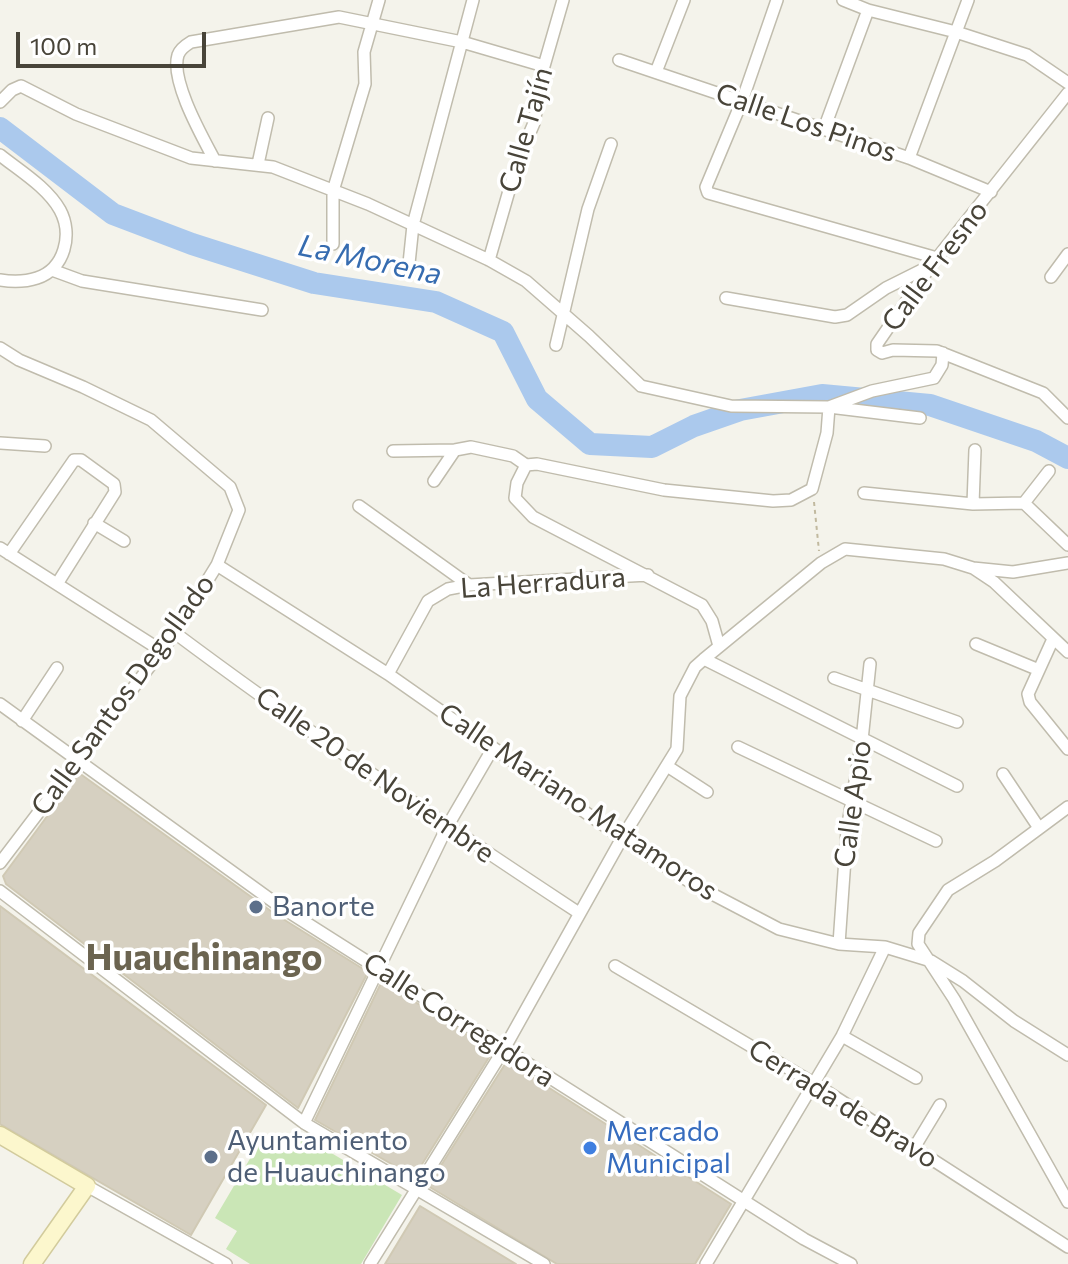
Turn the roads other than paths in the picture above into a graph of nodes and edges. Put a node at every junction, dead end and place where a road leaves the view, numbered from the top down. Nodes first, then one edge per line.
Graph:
1 (379, 0) edge
2 (473, 0) edge
3 (563, 0) edge
4 (684, 0) edge
5 (777, 0) edge
6 (843, 0) edge
7 (968, 0) edge
8 (868, 10) junction
9 (373, 22) junction
10 (956, 32) junction
11 (462, 42) junction
12 (619, 60) dead end
13 (544, 66) junction
14 (656, 72) junction
15 (1068, 83) edge
16 (1068, 93) edge
17 (742, 101) junction
18 (0, 102) edge
19 (268, 118) dead end
20 (824, 129) junction
21 (611, 144) dead end
22 (0, 155) edge
23 (909, 158) junction
24 (215, 161) junction
25 (258, 164) junction
26 (333, 191) junction
27 (991, 192) junction
28 (413, 225) junction
29 (333, 244) dead end
30 (1068, 254) edge
31 (489, 260) junction
32 (933, 262) junction
33 (52, 270) junction
34 (408, 273) dead end
35 (1051, 277) dead end
36 (0, 280) edge
37 (726, 298) dead end
38 (262, 310) dead end
39 (564, 315) junction
40 (556, 345) dead end
41 (0, 348) edge
42 (943, 353) junction
43 (829, 407) junction
44 (920, 418) dead end
45 (1068, 418) edge
46 (0, 443) edge
47 (45, 446) dead end
48 (455, 450) junction
49 (975, 450) dead end
50 (393, 451) dead end
51 (526, 465) junction
52 (1049, 471) dead end
53 (434, 481) dead end
54 (864, 493) dead end
55 (1024, 503) junction
56 (973, 504) junction
57 (359, 506) dead end
58 (94, 523) junction
59 (124, 541) dead end
60 (1068, 545) edge
61 (5, 551) edge
62 (1068, 563) edge
63 (217, 565) junction
64 (973, 568) junction
65 (648, 575) junction
66 (57, 584) junction
67 (469, 585) junction
68 (175, 633) junction
69 (1053, 639) junction
70 (976, 644) dead end
71 (719, 646) junction
72 (162, 651) junction
73 (1068, 652) edge
74 (704, 659) junction
75 (870, 664) dead end
76 (57, 668) dead end
77 (1039, 670) junction
78 (388, 674) junction
79 (834, 678) dead end
80 (867, 691) junction
81 (0, 704) edge
82 (22, 721) junction
83 (957, 722) dead end
84 (862, 740) junction
85 (738, 747) dead end
86 (493, 748) junction
87 (1068, 749) edge
88 (78, 762) junction
89 (667, 766) junction
90 (1003, 774) dead end
91 (957, 786) dead end
92 (707, 792) dead end
93 (851, 802) junction
94 (1068, 807) edge
95 (447, 827) junction
96 (1039, 828) junction
97 (622, 838) junction
98 (936, 841) dead end
99 (0, 863) edge
100 (0, 891) edge
101 (579, 913) junction
102 (839, 944) junction
103 (885, 947) junction
104 (931, 961) junction
105 (615, 966) dead end
106 (380, 968) junction
107 (842, 1036) junction
108 (504, 1049) junction
109 (1068, 1055) edge
110 (916, 1078) dead end
111 (815, 1084) junction
112 (940, 1105) dead end
113 (304, 1123) junction
114 (0, 1135) edge
115 (914, 1148) junction
116 (87, 1186) junction
117 (417, 1191) junction
118 (744, 1201) junction
119 (1068, 1202) edge
120 (1068, 1247) edge
121 (32, 1264) edge
122 (226, 1264) edge
123 (370, 1264) edge
124 (544, 1264) edge
125 (706, 1264) edge
126 (851, 1264) edge

1 - 9 street
2 - 11 street
3 - 13 street, Calle Tajín
4 - 14 street
5 - 17 street
6 - 8 street
7 - 10 street
8 - 10 street
8 - 20 street
9 - 11 street
9 - 24 street
9 - 26 street
10 - 15 street
10 - 23 street
11 - 13 street
11 - 28 street
12 - 14 street, Calle Los Pinos
13 - 31 street, Calle Tajín
14 - 17 street, Calle Los Pinos
16 - 27 street, Calle Fresno
17 - 20 street, Calle Los Pinos
17 - 32 street
18 - 24 street
19 - 25 street
20 - 23 street, Calle Los Pinos
21 - 39 street
22 - 33 street
23 - 27 street, Calle Los Pinos
24 - 25 street
25 - 26 street
26 - 28 street
26 - 29 street
27 - 32 street, Calle Fresno
28 - 31 street
28 - 34 street
30 - 35 street
31 - 39 street
32 - 37 street
32 - 42 street, Calle Fresno
33 - 36 street
33 - 38 street
39 - 40 street
39 - 43 street
41 - 63 street, Calle Santos Degollado
42 - 43 street
42 - 45 street, Calle Fresno
43 - 44 street
43 - 51 street
46 - 47 street
48 - 50 street
48 - 51 street
48 - 53 street
49 - 56 street
51 - 65 street, La Herradura
52 - 55 street
54 - 56 street
55 - 56 street
55 - 60 street
57 - 67 street
58 - 59 street
58 - 61 street
58 - 66 street
61 - 66 street
62 - 64 street
63 - 68 street, Calle Santos Degollado
63 - 78 street, Calle Mariano Matamoros
64 - 69 street
64 - 71 street
65 - 67 street, La Herradura
65 - 71 street, La Herradura
66 - 72 street
67 - 78 street, La Herradura
68 - 72 street, Calle Santos Degollado
68 - 95 street, Calle 20 de Noviembre
69 - 73 street
69 - 77 street
70 - 77 street
71 - 74 street
72 - 88 street, Calle Santos Degollado
74 - 84 street
74 - 89 street
75 - 80 street, Calle Apio
76 - 82 street
77 - 87 street
78 - 86 street, Calle Mariano Matamoros
79 - 80 street
80 - 83 street
80 - 84 street, Calle Apio
81 - 82 street, Calle Corregidora
82 - 88 street, Calle Corregidora
84 - 91 street
84 - 93 street, Calle Apio
85 - 93 street
86 - 95 street
86 - 97 street, Calle Mariano Matamoros
88 - 99 street, Calle Santos Degollado
88 - 106 street, Calle Corregidora
89 - 92 street
89 - 97 street
90 - 96 street
93 - 98 street
93 - 102 street, Calle Apio
94 - 96 street
95 - 101 street, Calle 20 de Noviembre
95 - 106 street
96 - 104 street
97 - 101 street
97 - 102 street, Calle Mariano Matamoros
100 - 113 street
101 - 108 street
102 - 103 street, Calle Mariano Matamoros
103 - 104 street, Calle Mariano Matamoros
103 - 107 street
104 - 109 street, Calle Mariano Matamoros
104 - 119 street
105 - 111 street, Cerrada de Bravo
106 - 108 street, Calle Corregidora
106 - 113 street
107 - 110 street
107 - 111 street
108 - 117 street
108 - 118 street, Calle Corregidora
111 - 115 street, Cerrada de Bravo
111 - 118 street
112 - 115 street
113 - 117 street
114 - 116 main road
115 - 120 street, Cerrada de Bravo
116 - 121 main road
116 - 122 street
117 - 123 street
117 - 124 street
118 - 125 street
118 - 126 street, Calle Corregidora

